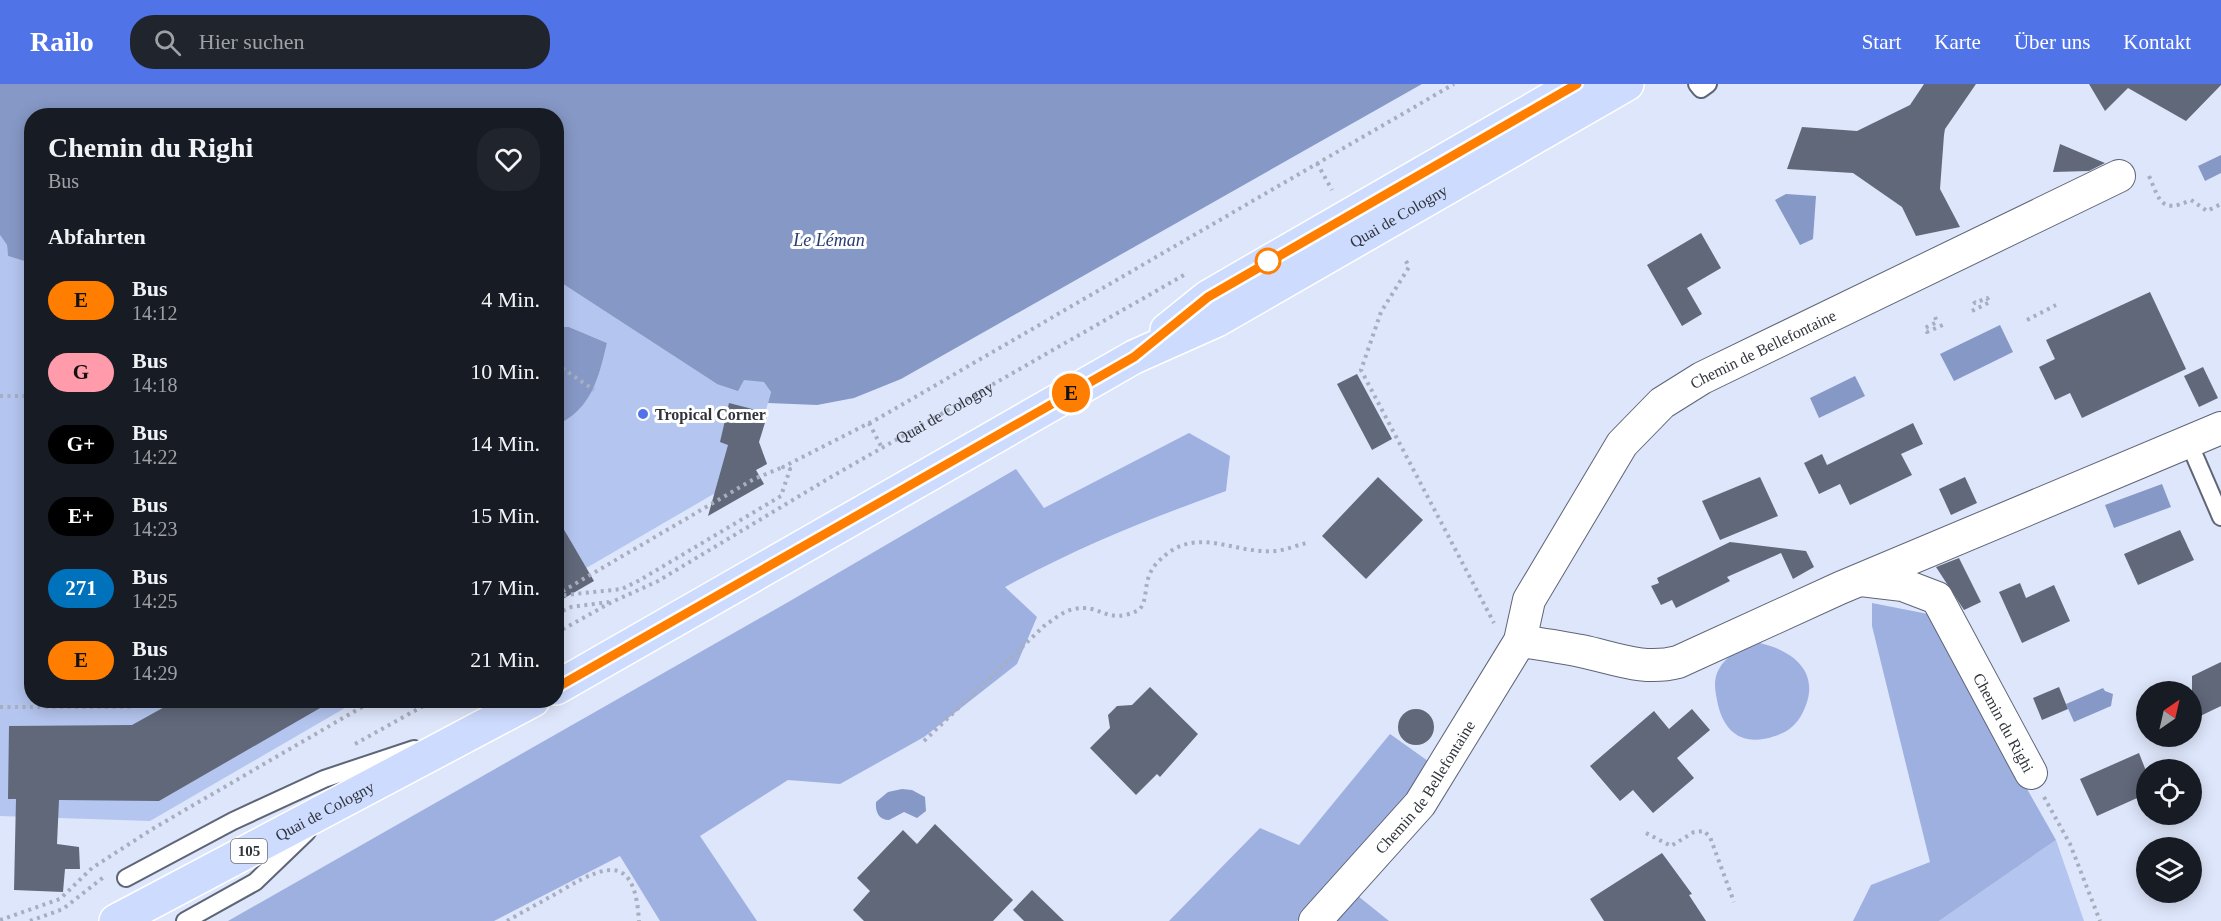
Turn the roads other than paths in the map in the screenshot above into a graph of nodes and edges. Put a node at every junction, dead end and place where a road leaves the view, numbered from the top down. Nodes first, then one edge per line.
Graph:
1 (1577, 84) edge
2 (1627, 84) edge
3 (1697, 84) edge
4 (1708, 84) edge
5 (2134, 176) road end
6 (1305, 255) junction
7 (2221, 428) edge
8 (2189, 443) junction
9 (2221, 517) edge
10 (1860, 580) junction
11 (1520, 641) junction
12 (564, 683) edge
13 (518, 708) edge
14 (491, 722) junction
15 (2031, 773) road end
16 (333, 807) junction
17 (126, 878) dead end
18 (116, 921) edge
19 (185, 921) edge
20 (1316, 921) edge

1 - 6 main road, Quai de Cologny
2 - 6 main road, Quai de Cologny
3 - 4 lane
5 - 11 street, Chemin de Bellefontaine
6 - 12 main road, Quai de Cologny
7 - 8 street
8 - 9 lane
8 - 10 street
10 - 11 street
10 - 15 street, Chemin du Righi
11 - 20 street, Chemin de Bellefontaine
13 - 14 main road, Quai de Cologny / 105
14 - 16 main road, Quai de Cologny / 105
14 - 17 lane
16 - 18 main road, Quai de Cologny / 105
16 - 19 lane

